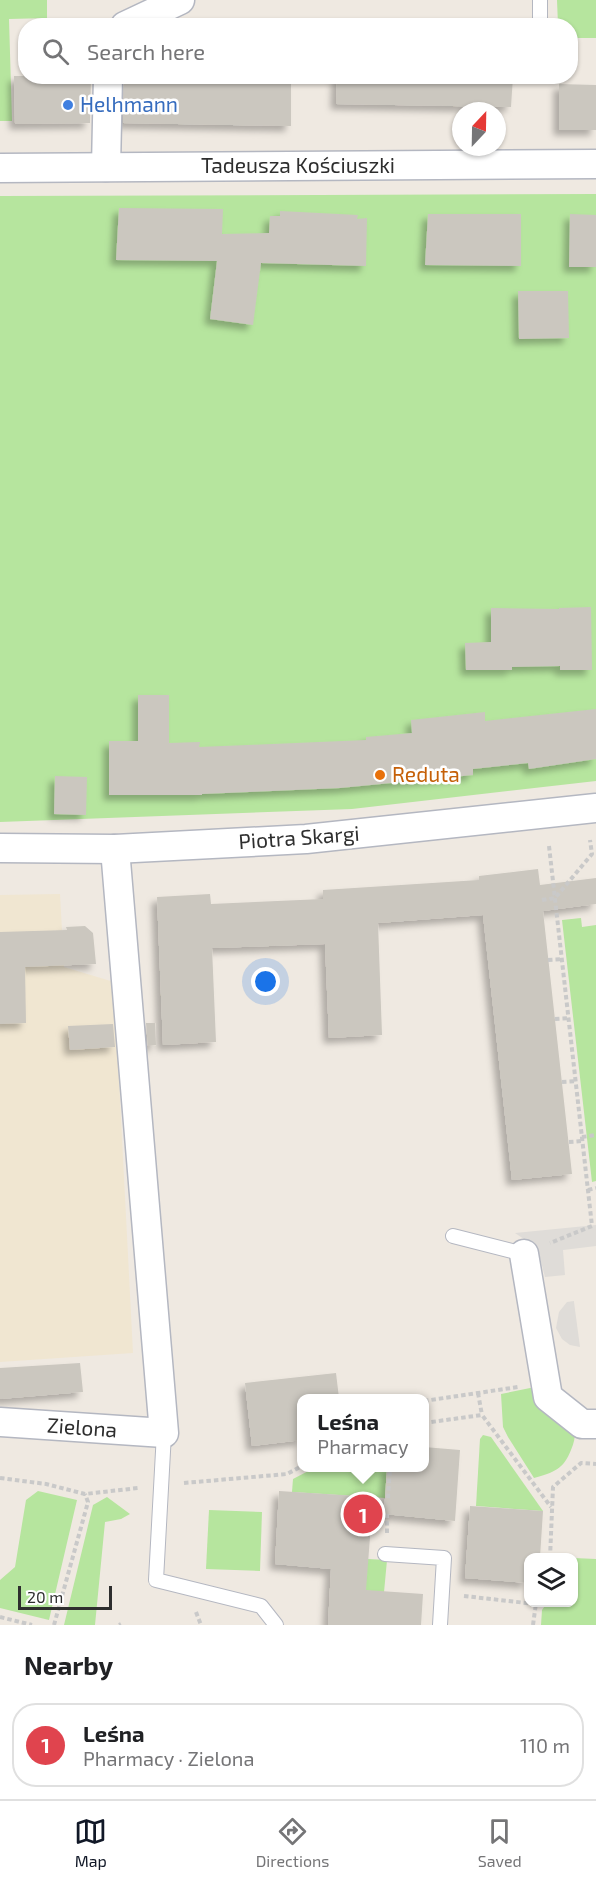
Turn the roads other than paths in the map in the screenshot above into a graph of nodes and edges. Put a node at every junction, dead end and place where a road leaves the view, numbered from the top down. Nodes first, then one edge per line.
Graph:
1 (180, 0) edge
2 (540, 0) edge
3 (142, 18) edge
4 (540, 18) edge
5 (108, 84) edge
6 (596, 164) edge
7 (106, 167) junction
8 (0, 168) edge
9 (596, 808) edge
10 (0, 848) edge
11 (115, 849) junction
12 (453, 1236) dead end
13 (524, 1254) joint
14 (0, 1422) edge
15 (596, 1424) edge
16 (164, 1433) junction
17 (385, 1554) dead end
18 (276, 1625) edge
19 (440, 1625) edge

1 - 3 street
2 - 4 lane
5 - 7 street
6 - 7 street, Tadeusza Kościuszki
7 - 8 street, Tadeusza Kościuszki
9 - 11 street, Piotra Skargi
10 - 11 street, Piotra Skargi
11 - 16 street
12 - 13 lane
13 - 15 street
14 - 16 street, Zielona
16 - 18 lane
17 - 19 lane

